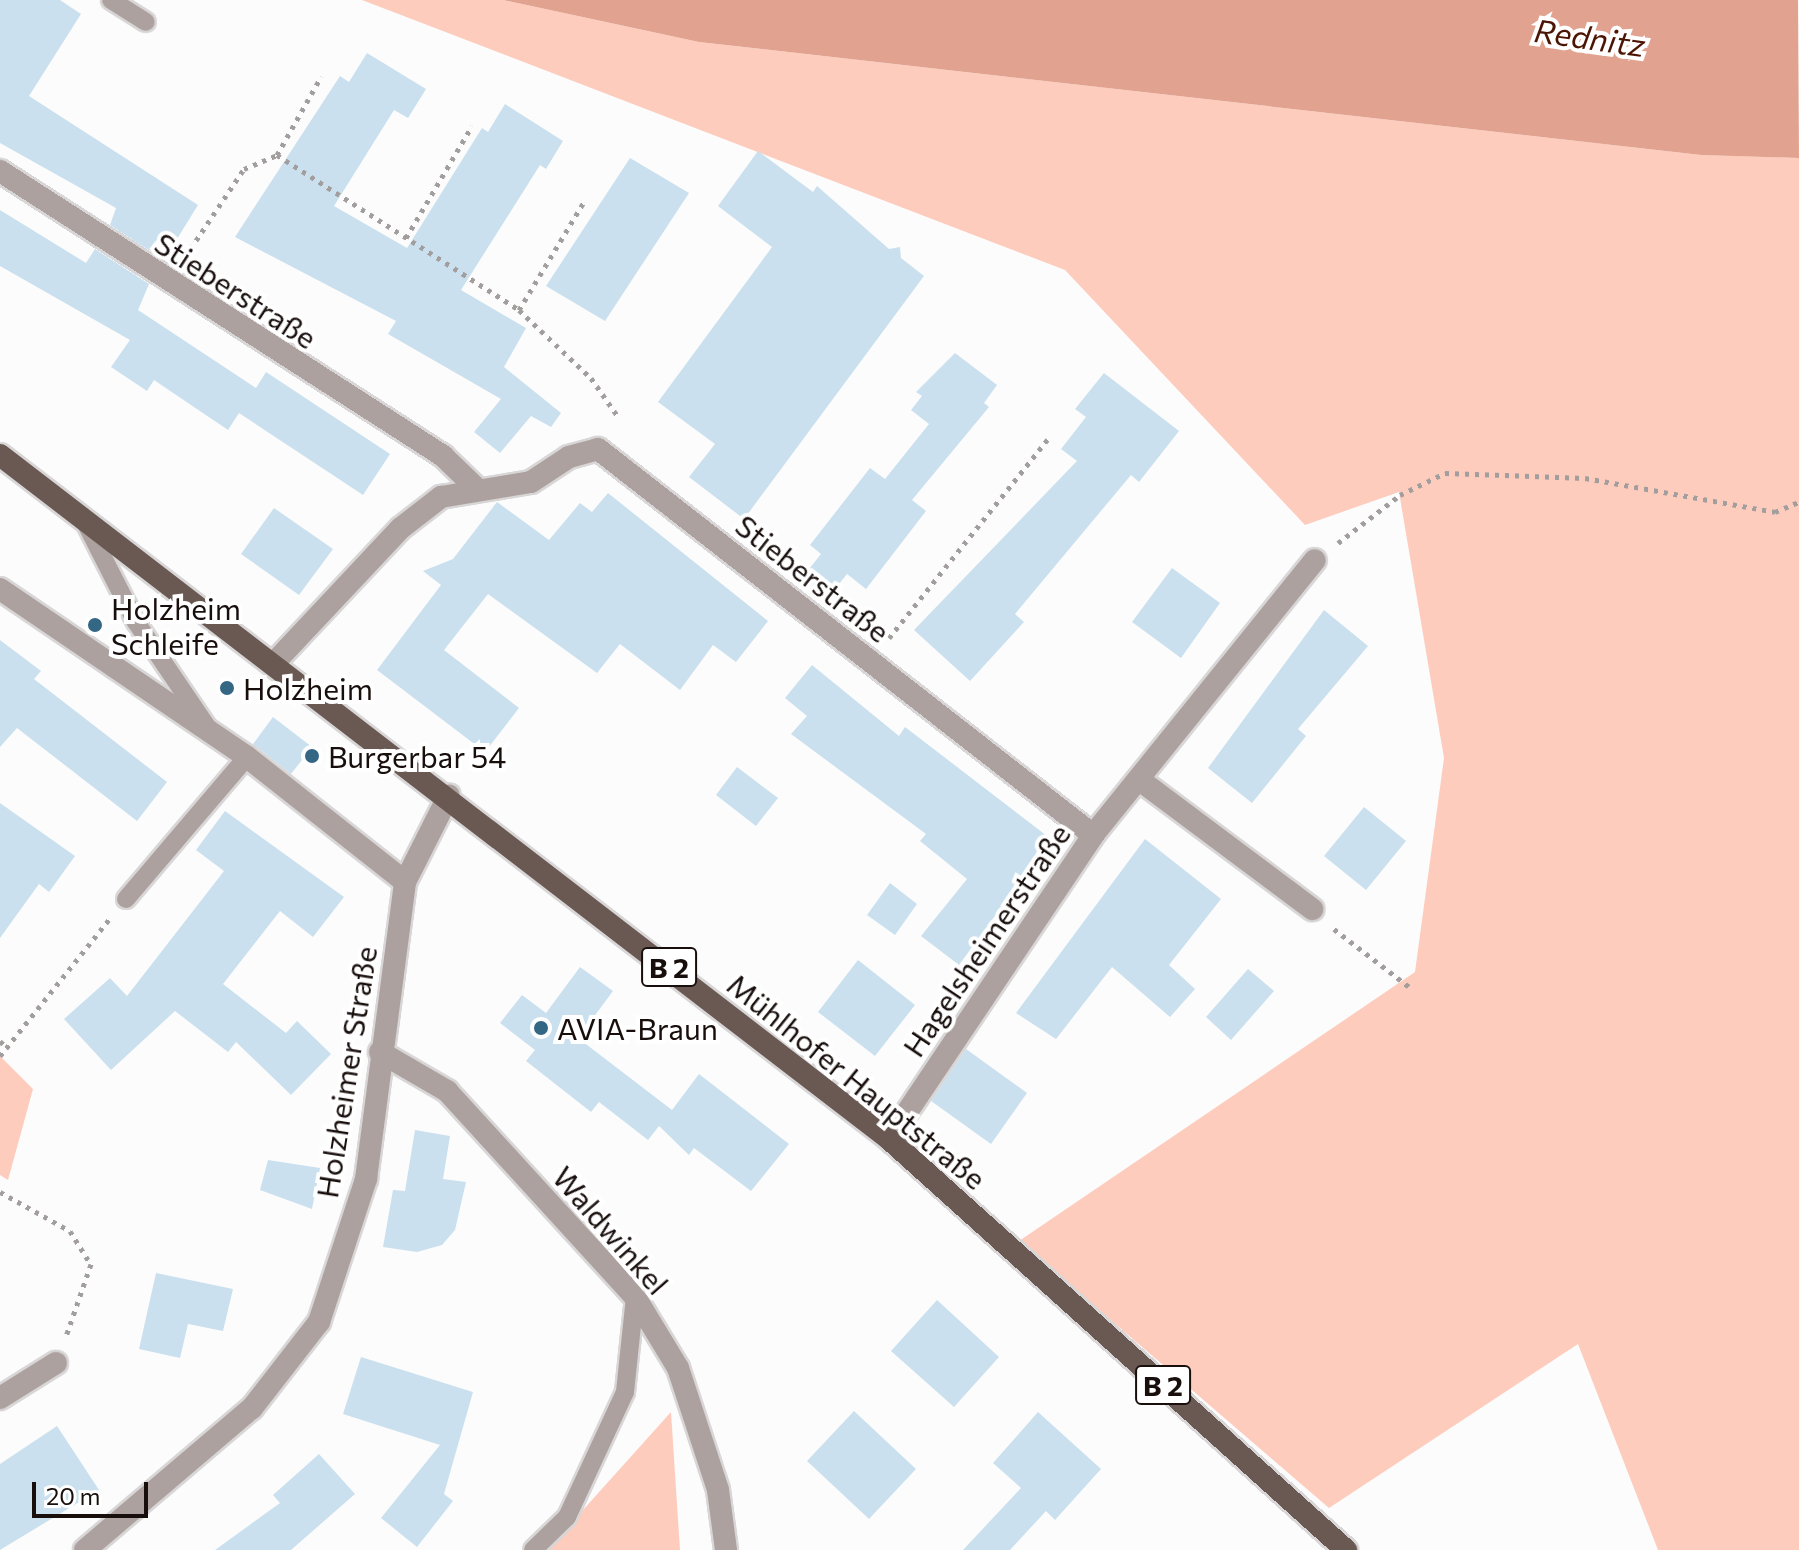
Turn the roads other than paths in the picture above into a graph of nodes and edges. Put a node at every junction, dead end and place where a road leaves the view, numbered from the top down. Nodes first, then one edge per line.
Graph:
1 (111, 0) edge
2 (146, 22) dead end
3 (0, 171) edge
4 (0, 455) edge
5 (476, 488) junction
6 (82, 516) junction
7 (1315, 560) road end
8 (0, 589) edge
9 (275, 662) junction
10 (209, 730) junction
11 (247, 757) junction
12 (1141, 781) junction
13 (449, 795) junction
14 (1093, 835) junction
15 (405, 882) junction
16 (126, 899) road end
17 (1312, 909) road end
18 (380, 1052) junction
19 (889, 1139) junction
20 (635, 1297) junction
21 (56, 1363) road end
22 (0, 1398) edge
23 (85, 1550) edge
24 (533, 1550) edge
25 (726, 1550) edge
26 (1346, 1550) edge

1 - 2 lane
3 - 5 street, Stieberstraße
4 - 6 main road, Mühlhofer Hauptstraße / B 2
5 - 9 street, Stieberstraße
5 - 14 street, Stieberstraße
6 - 9 main road, Mühlhofer Hauptstraße / B 2
6 - 10 lane
7 - 12 street, Hagelsheimerstraße
8 - 10 street
9 - 13 main road, Mühlhofer Hauptstraße / B 2
10 - 11 street
11 - 15 street
11 - 16 lane
12 - 14 street, Hagelsheimerstraße
12 - 17 street
13 - 15 street, Holzheimer Straße
13 - 19 main road, Mühlhofer Hauptstraße / B 2
14 - 19 street, Hagelsheimerstraße
15 - 18 street, Holzheimer Straße
18 - 20 street, Waldwinkel
18 - 23 street, Holzheimer Straße
19 - 26 main road, Mühlhofer Hauptstraße / B 2
20 - 24 lane
20 - 25 street, Waldwinkel
21 - 22 street

